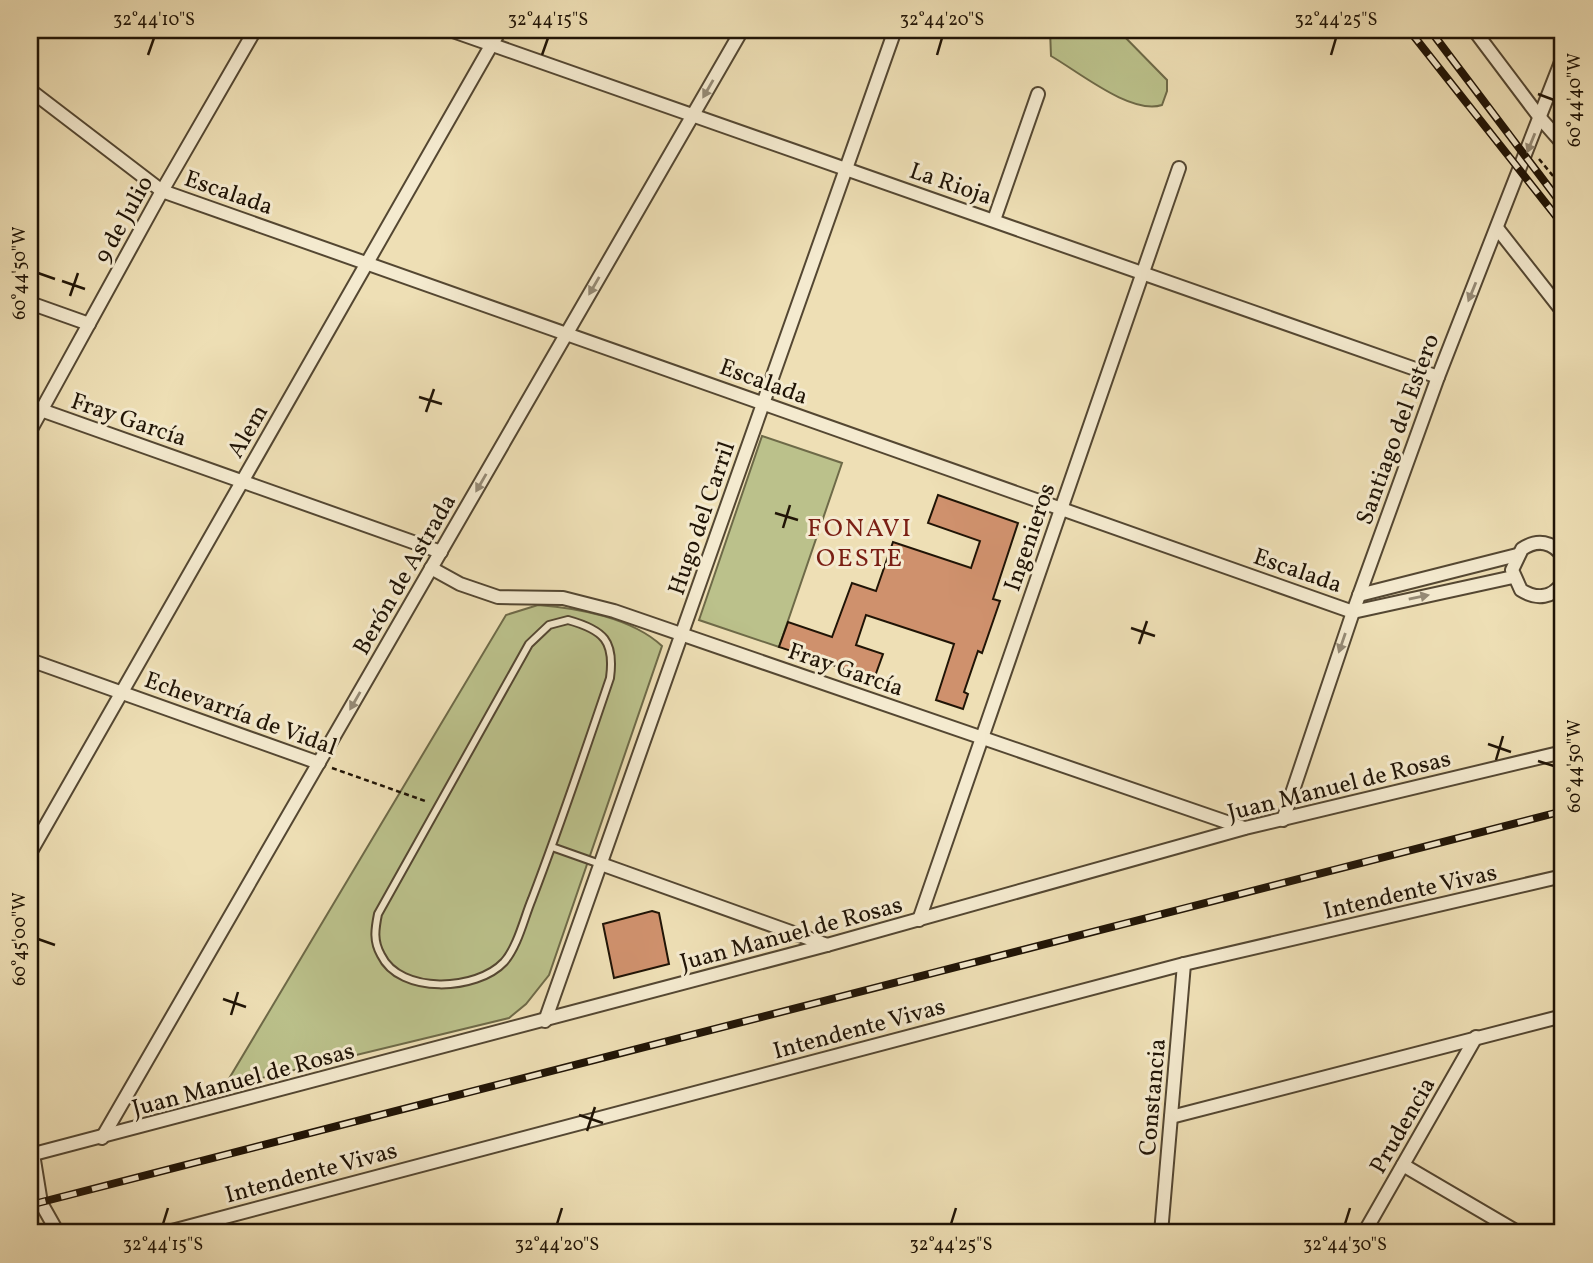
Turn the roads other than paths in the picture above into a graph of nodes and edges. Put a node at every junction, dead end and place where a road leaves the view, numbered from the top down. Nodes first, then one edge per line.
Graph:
1 (255, 30) edge
2 (450, 30) edge
3 (499, 30) edge
4 (743, 30) edge
5 (895, 30) edge
6 (1474, 30) edge
7 (492, 43) junction
8 (1563, 57) edge
9 (30, 90) edge
10 (1038, 94) dead end
11 (693, 115) junction
12 (1541, 120) junction
13 (1563, 144) edge
14 (846, 168) junction
15 (1180, 168) dead end
16 (162, 191) junction
17 (994, 220) junction
18 (1497, 228) junction
19 (367, 262) junction
20 (1143, 272) junction
21 (30, 303) edge
22 (1563, 312) edge
23 (89, 324) junction
24 (567, 333) junction
25 (1438, 377) junction
26 (763, 403) junction
27 (41, 410) junction
28 (30, 431) edge
29 (242, 481) junction
30 (1061, 509) junction
31 (440, 552) junction
32 (1517, 555) junction
33 (1563, 557) edge
34 (431, 568) junction
35 (1513, 577) junction
36 (1563, 582) edge
37 (1359, 595) junction
38 (1353, 611) junction
39 (681, 635) junction
40 (30, 660) edge
41 (121, 692) junction
42 (982, 738) junction
43 (1563, 752) edge
44 (319, 763) junction
45 (1283, 820) junction
46 (1245, 828) junction
47 (552, 847) junction
48 (30, 853) edge
49 (601, 864) junction
50 (1563, 876) edge
51 (919, 920) junction
52 (827, 946) junction
53 (1184, 964) junction
54 (1563, 1016) edge
55 (545, 1021) junction
56 (1476, 1037) junction
57 (1171, 1117) junction
58 (102, 1138) junction
59 (32, 1154) edge
60 (1403, 1165) junction
61 (168, 1232) edge
62 (58, 1233) edge
63 (152, 1233) edge
64 (1161, 1233) edge
65 (1364, 1233) edge
66 (1519, 1233) edge

1 - 16 street, 9 de Julio
2 - 7 street, La Rioja
3 - 7 street, Alem
4 -> 11 street, Berón de Astrada
5 - 14 street, Hugo del Carril
6 - 12 street
7 - 11 street, La Rioja
7 - 19 street, Alem
8 - 12 street, Santiago del Estero
9 - 16 street, Escalada
10 - 17 street
11 - 14 street, La Rioja
11 -> 24 street, Berón de Astrada
12 - 13 street
12 -> 18 street, Santiago del Estero
14 - 17 street, La Rioja
14 - 26 street, Hugo del Carril
15 - 20 street, Ingenieros
16 - 19 street, Escalada
16 - 23 street, 9 de Julio
17 - 20 street, La Rioja
18 - 22 street
18 -> 25 street, Santiago del Estero
19 - 24 street, Escalada
19 - 29 street, Alem
20 - 25 street, La Rioja
20 - 30 street, Ingenieros
21 - 23 street
23 - 27 street, 9 de Julio
24 - 26 street, Escalada
24 -> 31 street, Berón de Astrada
25 - 37 street, Santiago del Estero
26 - 30 street, Escalada
26 - 39 street, Hugo del Carril
27 - 28 street, 9 de Julio
27 - 29 street, Fray García
29 - 31 street, Fray García
29 - 41 street, Alem
30 - 38 street, Escalada
30 - 42 street, Ingenieros
31 - 34 street, Berón de Astrada
32 - 33 street, Escalada
32 - 35 street
32 - 37 street, Escalada
34 - 39 street, Fray García
34 -> 44 street, Berón de Astrada
35 - 36 street
38 -> 35 street, Escalada
37 - 38 street, Santiago del Estero
38 -> 45 street, Santiago del Estero
39 - 42 street, Fray García
39 - 49 street, Hugo del Carril
40 - 41 street, Echevarría de Vidal
41 - 44 street, Echevarría de Vidal
41 - 48 street, Alem
42 - 46 street, Fray García
42 - 51 street, Ingenieros
43 - 45 street, Juan Manuel de Rosas
44 - 58 street, Berón de Astrada
45 - 46 street, Juan Manuel de Rosas
46 - 51 street, Juan Manuel de Rosas
47 - 47 lane
47 - 49 lane
49 - 52 street
49 - 55 street, Hugo del Carril
50 - 53 street, Intendente Vivas
51 - 52 street, Juan Manuel de Rosas
52 - 55 street, Juan Manuel de Rosas
53 - 57 street, Constancia
53 - 61 street, Intendente Vivas
54 - 56 street
55 - 58 street, Juan Manuel de Rosas
56 - 57 street
56 - 60 street, Prudencia
57 - 64 street, Constancia
58 - 59 street, Juan Manuel de Rosas
59 - 62 street
60 - 65 street, Prudencia
60 - 66 street
61 - 63 street

